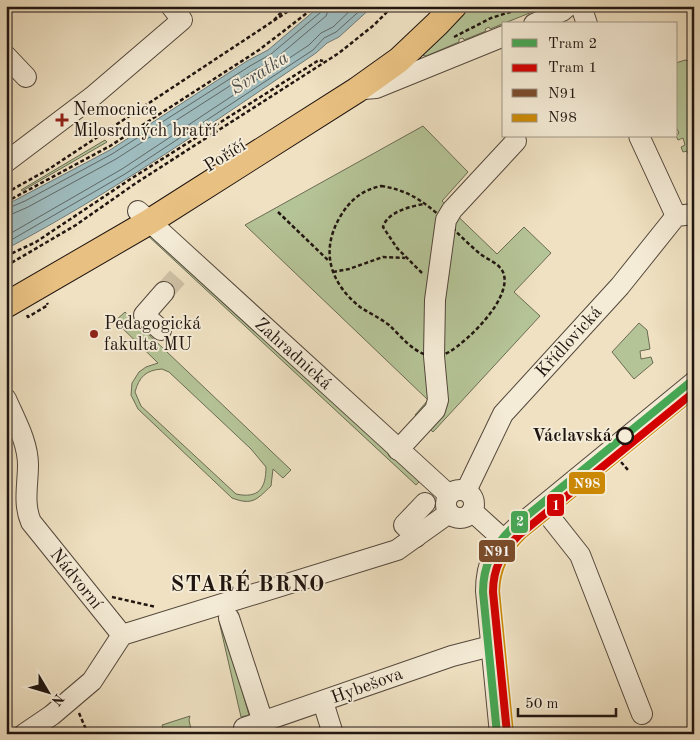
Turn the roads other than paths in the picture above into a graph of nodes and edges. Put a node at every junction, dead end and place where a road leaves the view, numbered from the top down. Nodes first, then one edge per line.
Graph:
1 (171, 6) edge
2 (431, 6) edge
3 (454, 6) edge
4 (568, 6) edge
5 (582, 6) edge
6 (538, 22) edge
7 (586, 22) edge
8 (502, 37) edge
9 (8, 61) edge
10 (26, 77) dead end
11 (357, 90) junction
12 (640, 138) edge
13 (516, 141) dead end
14 (6, 162) edge
15 (685, 215) edge
16 (143, 217) junction
17 (6, 288) edge
18 (164, 292) tunnel mouth
19 (6, 305) edge
20 (161, 330) dead end
21 (694, 382) edge
22 (6, 399) edge
23 (398, 450) junction
24 (455, 500) junction
25 (425, 503) dead end
26 (542, 507) junction
27 (416, 537) junction
28 (504, 540) junction
29 (229, 618) dead end
30 (122, 635) junction
31 (491, 646) junction
32 (323, 702) junction
33 (642, 714) dead end
34 (24, 734) edge
35 (333, 734) edge
36 (500, 734) edge

1 - 14 street
2 - 16 main road, Poříčí
3 - 11 main road, Poříčí
4 - 6 street
5 - 7 street
8 - 11 street, Poříčí
9 - 10 street
11 - 16 main road, Poříčí
12 - 15 street
13 - 23 street
15 - 24 street, Křídlovická
16 - 17 main road, Poříčí
16 - 19 main road, Poříčí
16 - 23 street, Zahradnická
18 - 20 street
21 - 26 street
22 - 30 street, Nádvorní
23 - 24 street, Zahradnická
24 - 27 street, Křídlovická
24 - 28 street
25 - 27 street
26 - 28 street
26 - 33 street
27 - 30 street, Křídlovická
28 - 31 street
29 - 32 street, Hybešova
30 - 34 street
31 - 32 street, Hybešova
31 - 36 street
32 - 35 street

